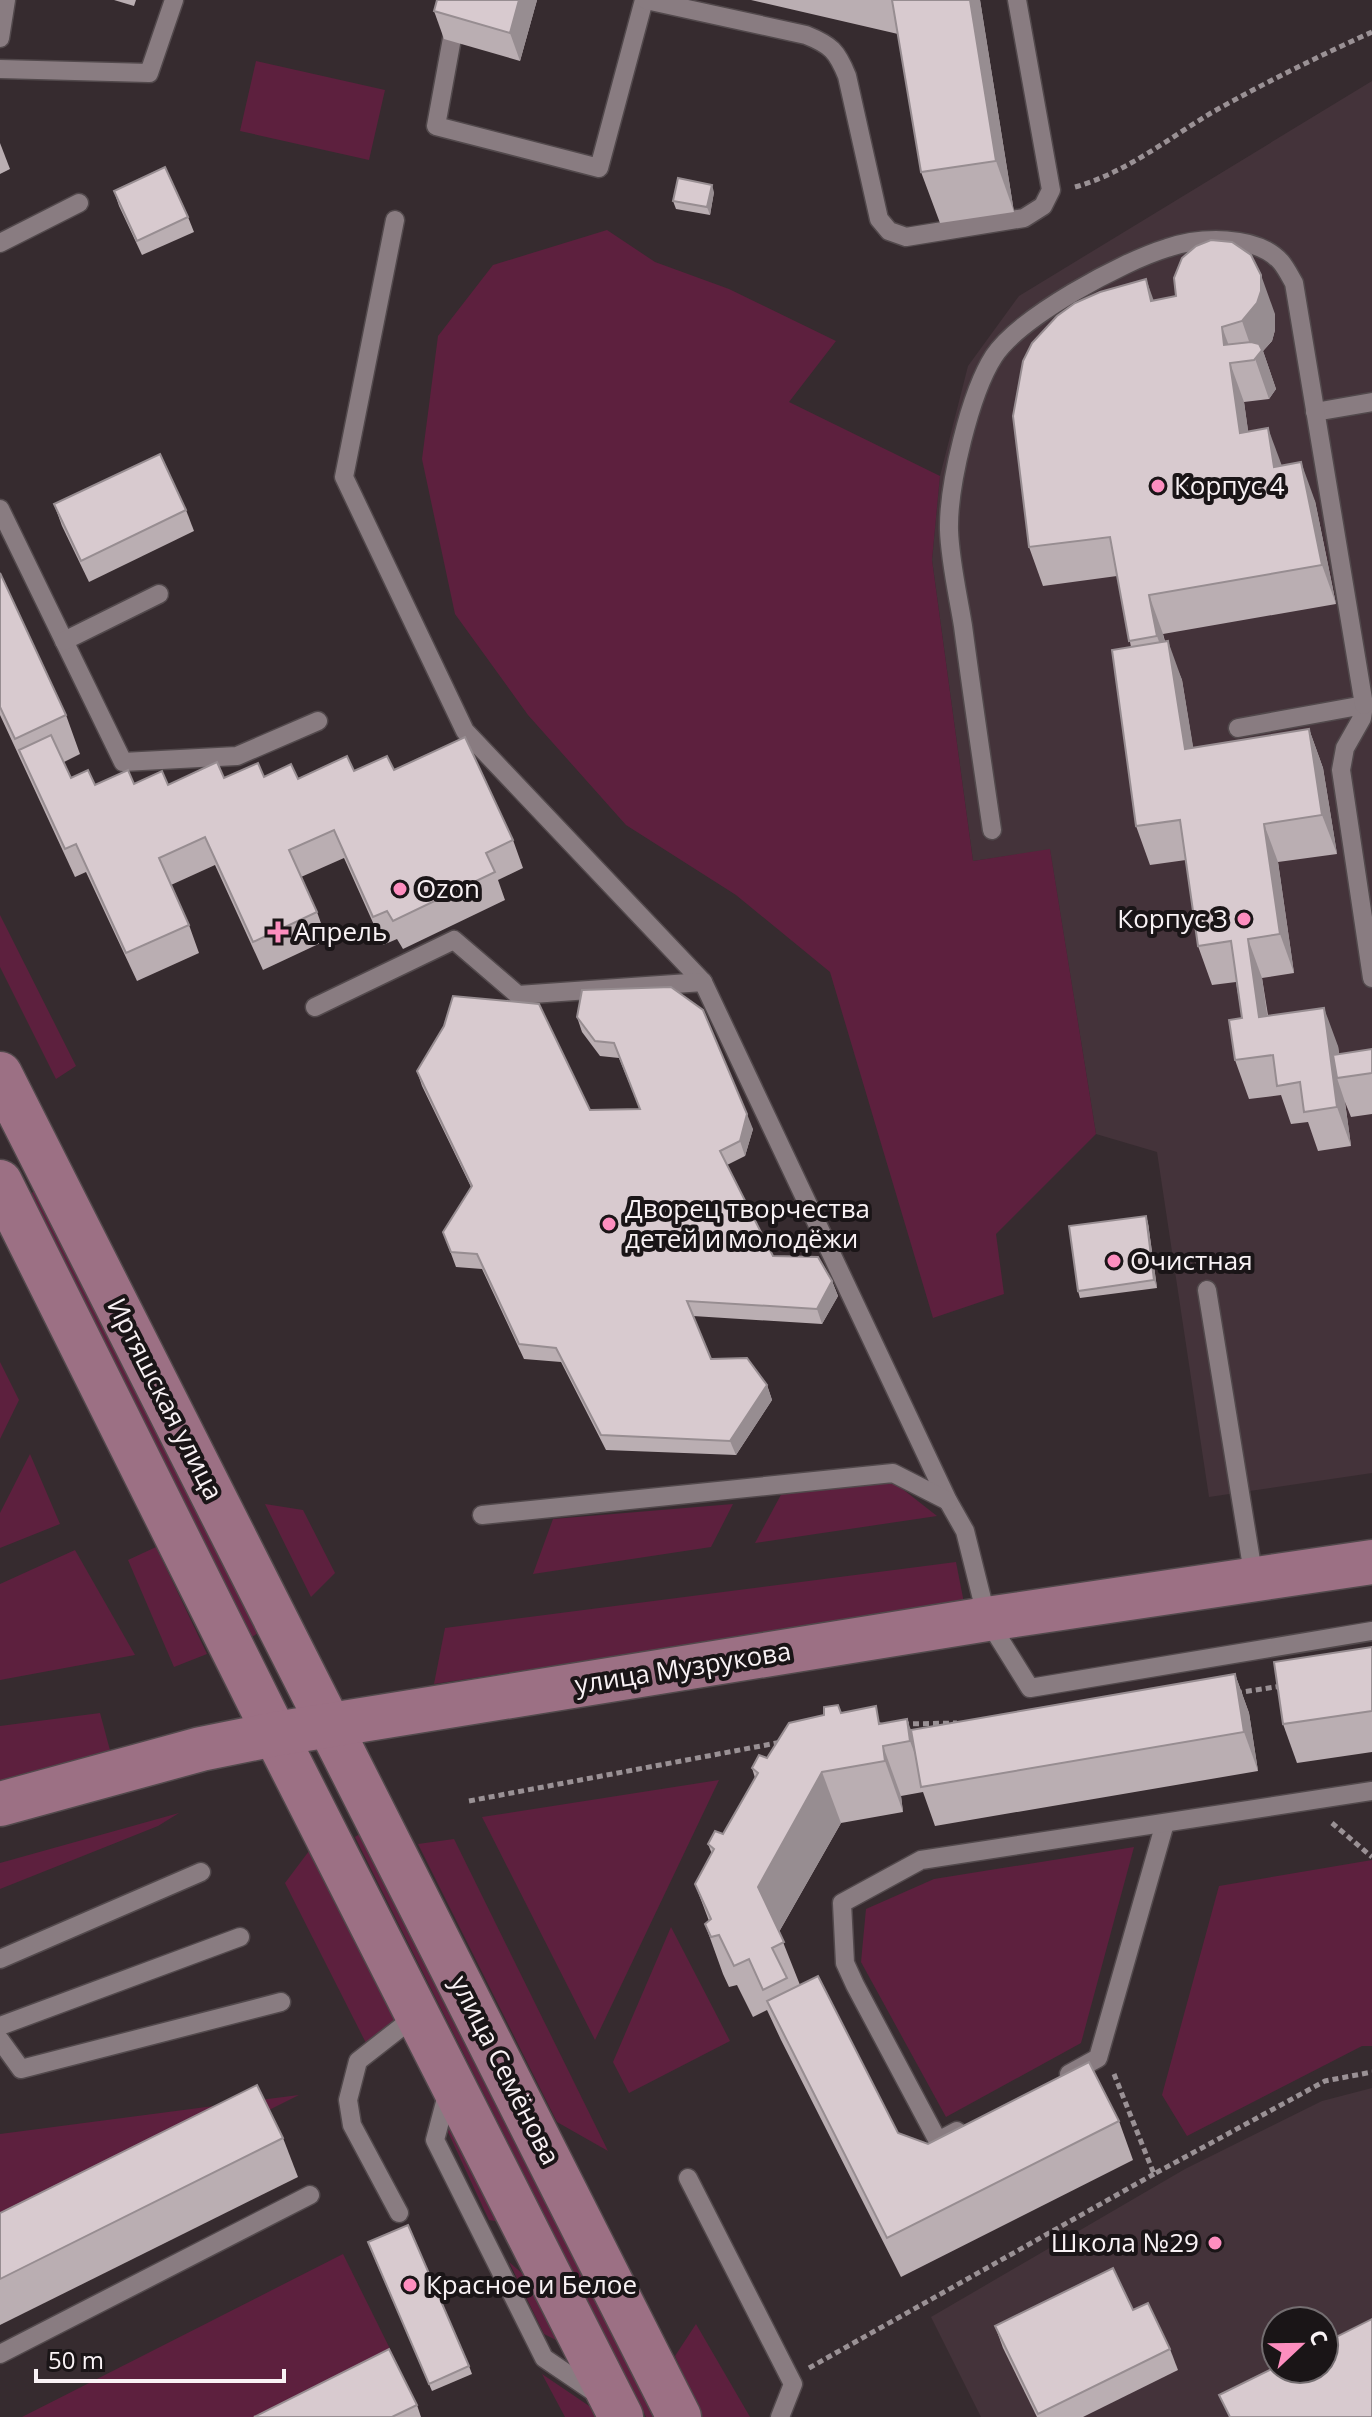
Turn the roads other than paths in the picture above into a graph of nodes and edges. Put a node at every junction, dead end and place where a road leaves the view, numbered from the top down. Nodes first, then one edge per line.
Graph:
1 (6, 0) edge
2 (174, 0) edge
3 (459, 0) edge
4 (645, 0) edge
5 (1017, 0) edge
6 (0, 38) edge
7 (0, 69) edge
8 (79, 203) dead end
9 (395, 220) dead end
10 (0, 243) edge
11 (1372, 402) edge
12 (1315, 412) junction
13 (0, 509) edge
14 (159, 594) dead end
15 (64, 641) junction
16 (1364, 705) junction
17 (318, 721) dead end
18 (1238, 728) dead end
19 (992, 830) dead end
20 (1372, 978) edge
21 (703, 982) junction
22 (315, 1007) dead end
23 (0, 1074) edge
24 (19, 1158) edge
25 (0, 1182) edge
26 (1207, 1290) dead end
27 (948, 1501) junction
28 (482, 1515) dead end
29 (1372, 1562) edge
30 (1254, 1579) junction
31 (987, 1619) junction
32 (1372, 1631) edge
33 (329, 1725) junction
34 (275, 1734) junction
35 (1372, 1791) edge
36 (0, 1804) edge
37 (1165, 1823) junction
38 (201, 1872) dead end
39 (240, 1937) dead end
40 (0, 1959) edge
41 (281, 2002) dead end
42 (418, 2014) junction
43 (0, 2026) edge
44 (0, 2040) edge
45 (1058, 2079) edge
46 (451, 2080) junction
47 (978, 2120) edge
48 (688, 2178) dead end
49 (310, 2195) dead end
50 (399, 2213) dead end
51 (483, 2235) junction
52 (524, 2255) junction
53 (0, 2354) edge
54 (619, 2412) edge
55 (679, 2417) edge
56 (780, 2417) edge

1 - 6 lane
2 - 7 lane
3 - 4 lane
4 - 5 lane
8 - 10 lane
9 - 21 lane
11 - 12 lane
12 - 16 lane
12 - 19 lane
13 - 15 lane
14 - 15 lane
15 - 17 lane
16 - 18 lane
16 - 20 lane
21 - 22 lane
21 - 27 lane
23 - 24 street, Иртяшская улица
24 - 33 street, Иртяшская улица
25 - 34 street, Иртяшская улица
26 - 30 lane
27 - 28 lane
27 - 31 lane
29 - 30 street, улица Музрукова
30 - 31 street, улица Музрукова
31 - 32 lane
31 - 33 street, улица Музрукова
33 - 34 street, улица Музрукова
33 - 55 street, улица Семёнова
34 - 36 street, улица Музрукова
34 - 42 street, улица Семёнова
35 - 37 lane
37 - 45 lane
37 - 47 lane
38 - 40 lane
39 - 43 lane
41 - 44 lane
42 - 46 street, улица Семёнова
42 - 50 lane
46 - 51 lane
46 - 52 street, улица Семёнова
48 - 56 lane
49 - 53 lane
51 - 52 lane
51 - 54 lane
52 - 54 street, улица Семёнова

